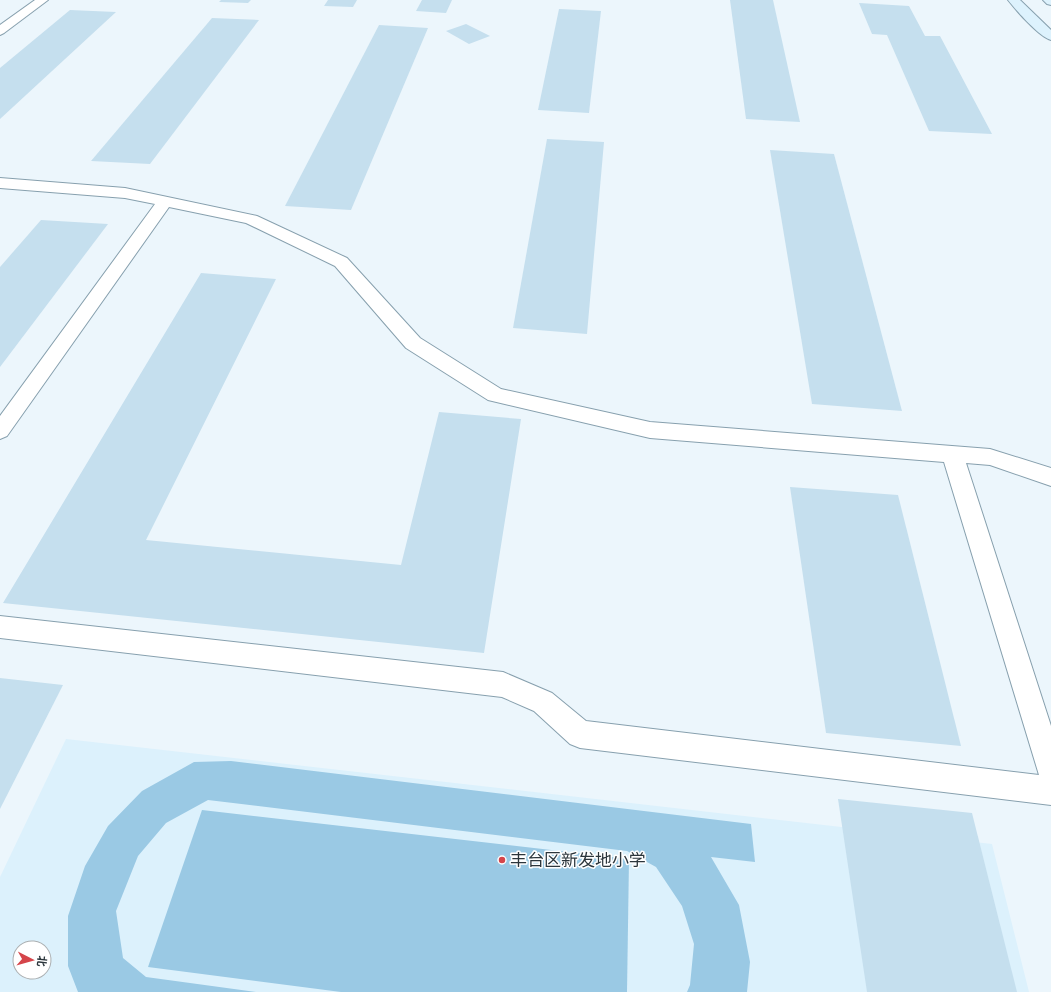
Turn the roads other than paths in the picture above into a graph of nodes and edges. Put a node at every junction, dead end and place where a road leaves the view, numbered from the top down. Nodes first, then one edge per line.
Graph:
1 (42, 0) edge
2 (1014, 0) edge
3 (1049, 0) edge
4 (1051, 2) edge
5 (6, 12) dead end
6 (25, 13) junction
7 (0, 31) edge
8 (1051, 36) edge
9 (0, 183) edge
10 (165, 201) junction
11 (0, 431) edge
12 (953, 455) junction
13 (1051, 477) edge
14 (0, 627) edge
15 (1051, 770) edge
16 (1051, 792) edge

1 - 6 street
2 - 8 main road
3 - 4 main road
5 - 6 street
6 - 7 street
9 - 10 street
10 - 11 street
10 - 12 street
12 - 13 street
12 - 15 street
14 - 16 street

